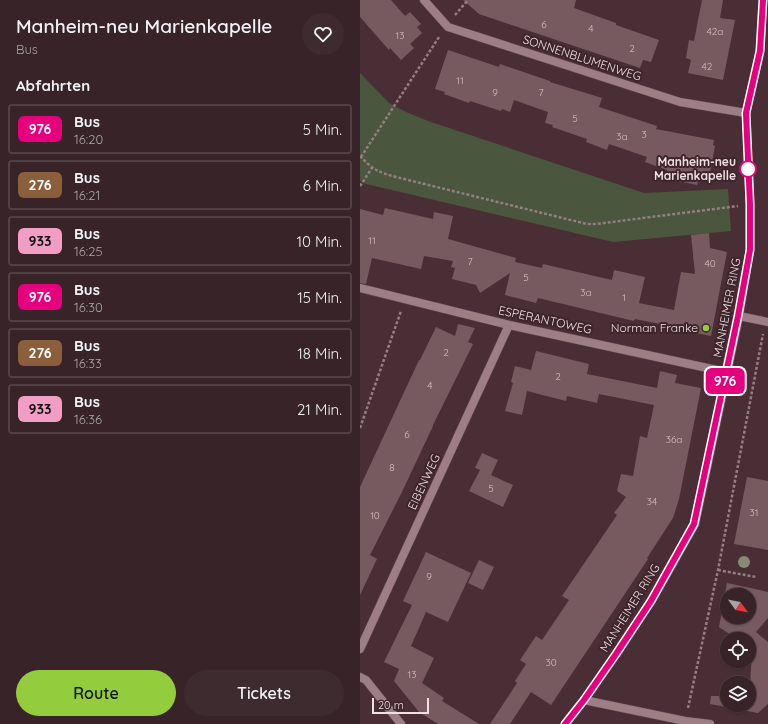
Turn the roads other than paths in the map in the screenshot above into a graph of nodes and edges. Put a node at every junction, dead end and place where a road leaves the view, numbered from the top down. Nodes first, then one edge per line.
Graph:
1 (424, 0) edge
2 (763, 0) edge
3 (764, 52) edge
4 (746, 113) junction
5 (360, 288) edge
6 (738, 316) junction
7 (767, 322) edge
8 (509, 325) junction
9 (726, 372) junction
10 (360, 649) edge
11 (360, 677) edge
12 (584, 700) junction
13 (401, 724) edge
14 (565, 724) edge
15 (710, 724) edge

1 - 4 street, SONNENBLUMENWEG
2 - 3 street, MANHEIMER RING
3 - 4 street, MANHEIMER RING
4 - 6 street, MANHEIMER RING
5 - 8 street, ESPERANTOWEG
6 - 7 street
6 - 9 street, MANHEIMER RING
8 - 9 street, ESPERANTOWEG
8 - 10 street, EIBENWEG
9 - 12 street, MANHEIMER RING
11 - 13 street
12 - 14 street, MANHEIMER RING
12 - 15 street

